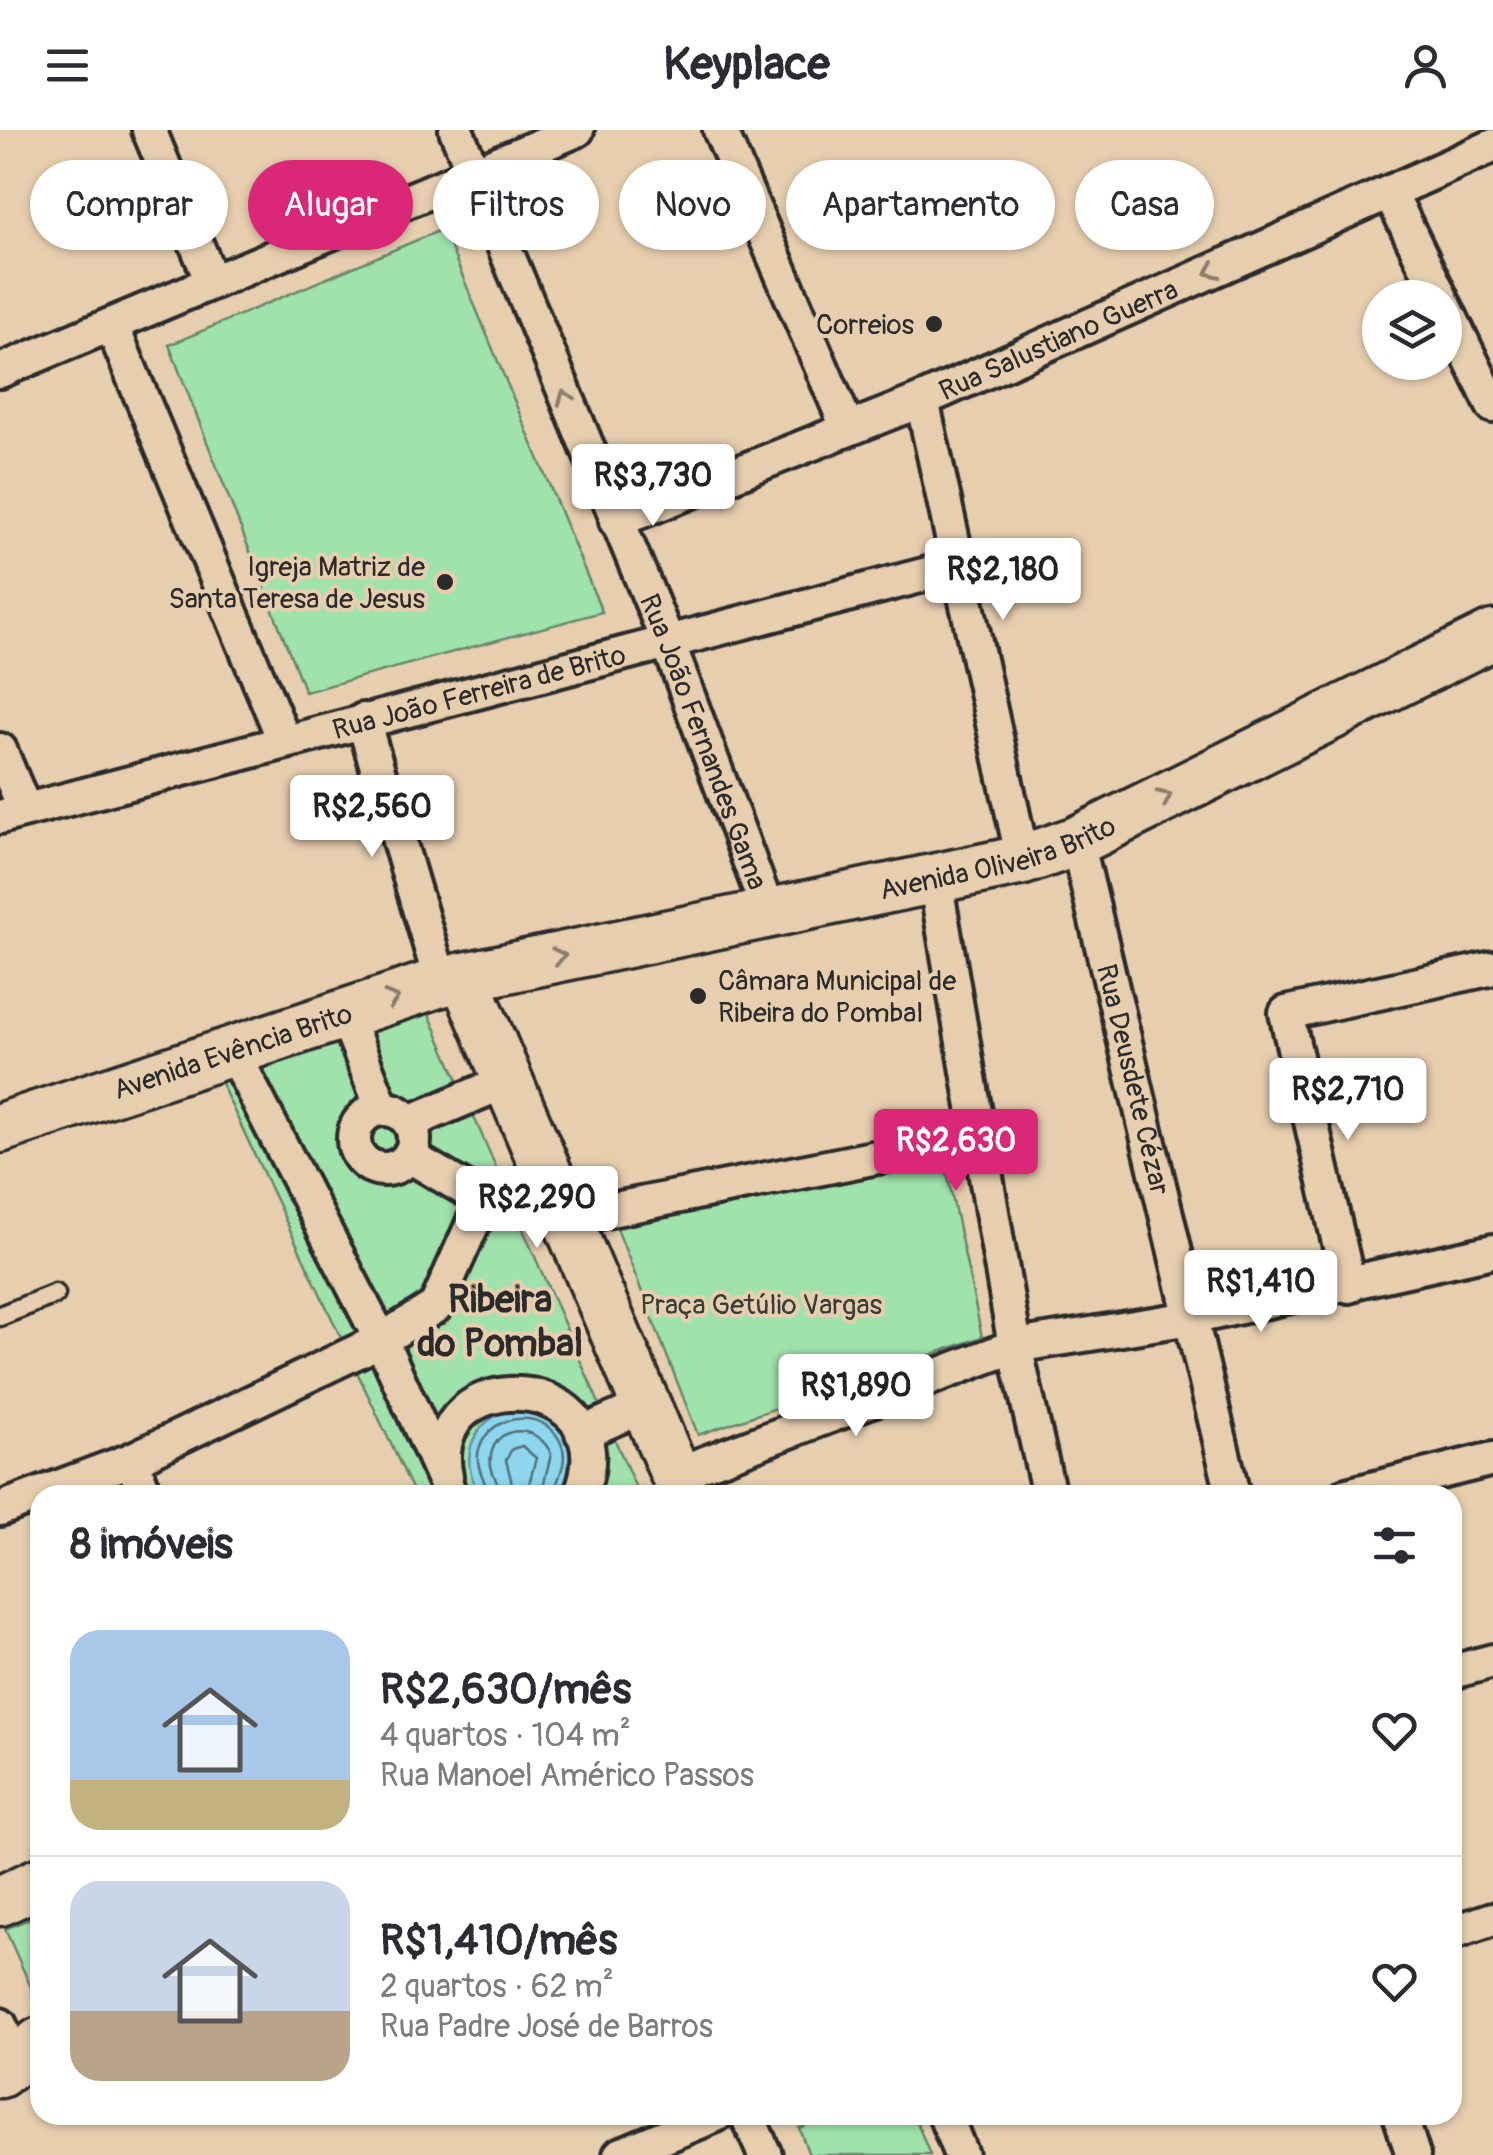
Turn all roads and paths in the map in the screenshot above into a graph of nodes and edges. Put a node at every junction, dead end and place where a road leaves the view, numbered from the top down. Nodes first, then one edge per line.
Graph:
1 (149, 130) edge
2 (456, 130) edge
3 (577, 130) edge
4 (720, 130) edge
5 (1493, 146) edge
6 (468, 160) edge
7 (506, 160) edge
8 (433, 191) edge
9 (1390, 192) junction
10 (504, 250) edge
11 (1432, 280) edge
12 (212, 282) junction
13 (112, 326) junction
14 (1462, 341) edge
15 (0, 371) edge
16 (922, 400) junction
17 (1493, 406) edge
18 (848, 429) junction
19 (616, 521) junction
20 (958, 566) junction
21 (1493, 635) edge
22 (668, 642) junction
23 (363, 720) junction
24 (284, 740) junction
25 (0, 750) edge
26 (12, 814) edge
27 (1077, 841) junction
28 (1023, 860) junction
29 (935, 878) junction
30 (768, 911) junction
31 (1493, 968) edge
32 (452, 980) junction
33 (345, 1014) junction
34 (232, 1050) junction
35 (506, 1081) junction
36 (396, 1115) junction
37 (0, 1128) edge
38 (978, 1138) junction
39 (409, 1156) junction
40 (556, 1197) junction
41 (489, 1202) junction
42 (1493, 1252) edge
43 (1349, 1286) junction
44 (55, 1294) dead end
45 (0, 1316) edge
46 (1191, 1318) junction
47 (381, 1340) junction
48 (1015, 1346) junction
49 (646, 1406) junction
50 (582, 1433) junction
51 (1493, 1458) edge
52 (131, 1460) junction
53 (64, 1485) edge
54 (142, 1485) edge
55 (447, 1485) edge
56 (448, 1485) edge
57 (582, 1485) edge
58 (680, 1485) edge
59 (1047, 1485) edge
60 (1232, 1485) edge
61 (1386, 1485) edge
62 (30, 1498) edge
63 (0, 1509) edge
64 (1493, 1661) edge
65 (1462, 1669) edge
66 (30, 1886) edge
67 (0, 1900) edge
68 (1493, 1919) edge
69 (1462, 1930) edge
70 (692, 2125) edge
71 (752, 2125) edge
72 (952, 2125) edge
73 (1403, 2125) edge
74 (620, 2155) edge
75 (765, 2155) edge
76 (962, 2155) edge
77 (1413, 2155) edge

1 - 12 street
2 - 6 street, Rua João Fernandes Gama
3 - 7 street
4 - 18 street
5 - 9 street, Rua Salustiano Guerra
8 - 12 street
9 - 11 street
9 -> 16 street, Rua Salustiano Guerra
19 -> 10 street, Rua João Fernandes Gama
12 - 13 street
13 - 15 street
13 - 24 street
14 - 17 street
16 - 18 street, Rua Salustiano Guerra
16 - 20 street
18 - 19 street, Rua Salustiano Guerra
19 - 22 street, Rua João Fernandes Gama
20 - 22 street, Rua João Ferreira de Brito
20 - 28 street
27 -> 21 main road, Avenida Oliveira Brito
22 - 23 street, Rua João Ferreira de Brito
22 - 30 street, Rua João Fernandes Gama
23 - 24 street, Rua João Ferreira de Brito
23 - 32 street
24 - 26 street, Rua João Ferreira de Brito
25 - 26 street
27 - 28 main road, Avenida Oliveira Brito
27 - 46 street, Rua Deusdete Cézar
28 - 29 main road, Avenida Oliveira Brito
29 - 30 main road, Avenida Oliveira Brito
29 - 38 street
32 -> 30 main road, Avenida Oliveira Brito
31 - 43 street
33 -> 32 main road, Avenida Evência Brito
32 - 35 main road
33 - 34 main road, Avenida Evência Brito
33 - 36 street
34 - 37 main road, Avenida Evência Brito
34 - 47 street
35 - 36 street
35 - 40 main road
36 - 39 street
36 - 39 street
38 - 40 street
38 - 48 street
39 - 41 street
40 - 41 street
40 - 49 main road
41 - 47 street
42 - 43 street
43 - 46 street
44 - 45 lane
46 - 48 street
46 - 60 street, Rua Deusdete Cézar
47 - 52 street
47 - 55 street
48 - 58 street
48 - 59 street
49 - 50 street
49 - 58 main road
50 - 56 street
50 - 57 street
51 - 61 street
52 - 53 street
52 - 54 street
62 - 63 street
64 - 65 street
66 - 67 main road
68 - 69 street
70 - 74 street
71 - 75 street
72 - 76 street
73 - 77 street

